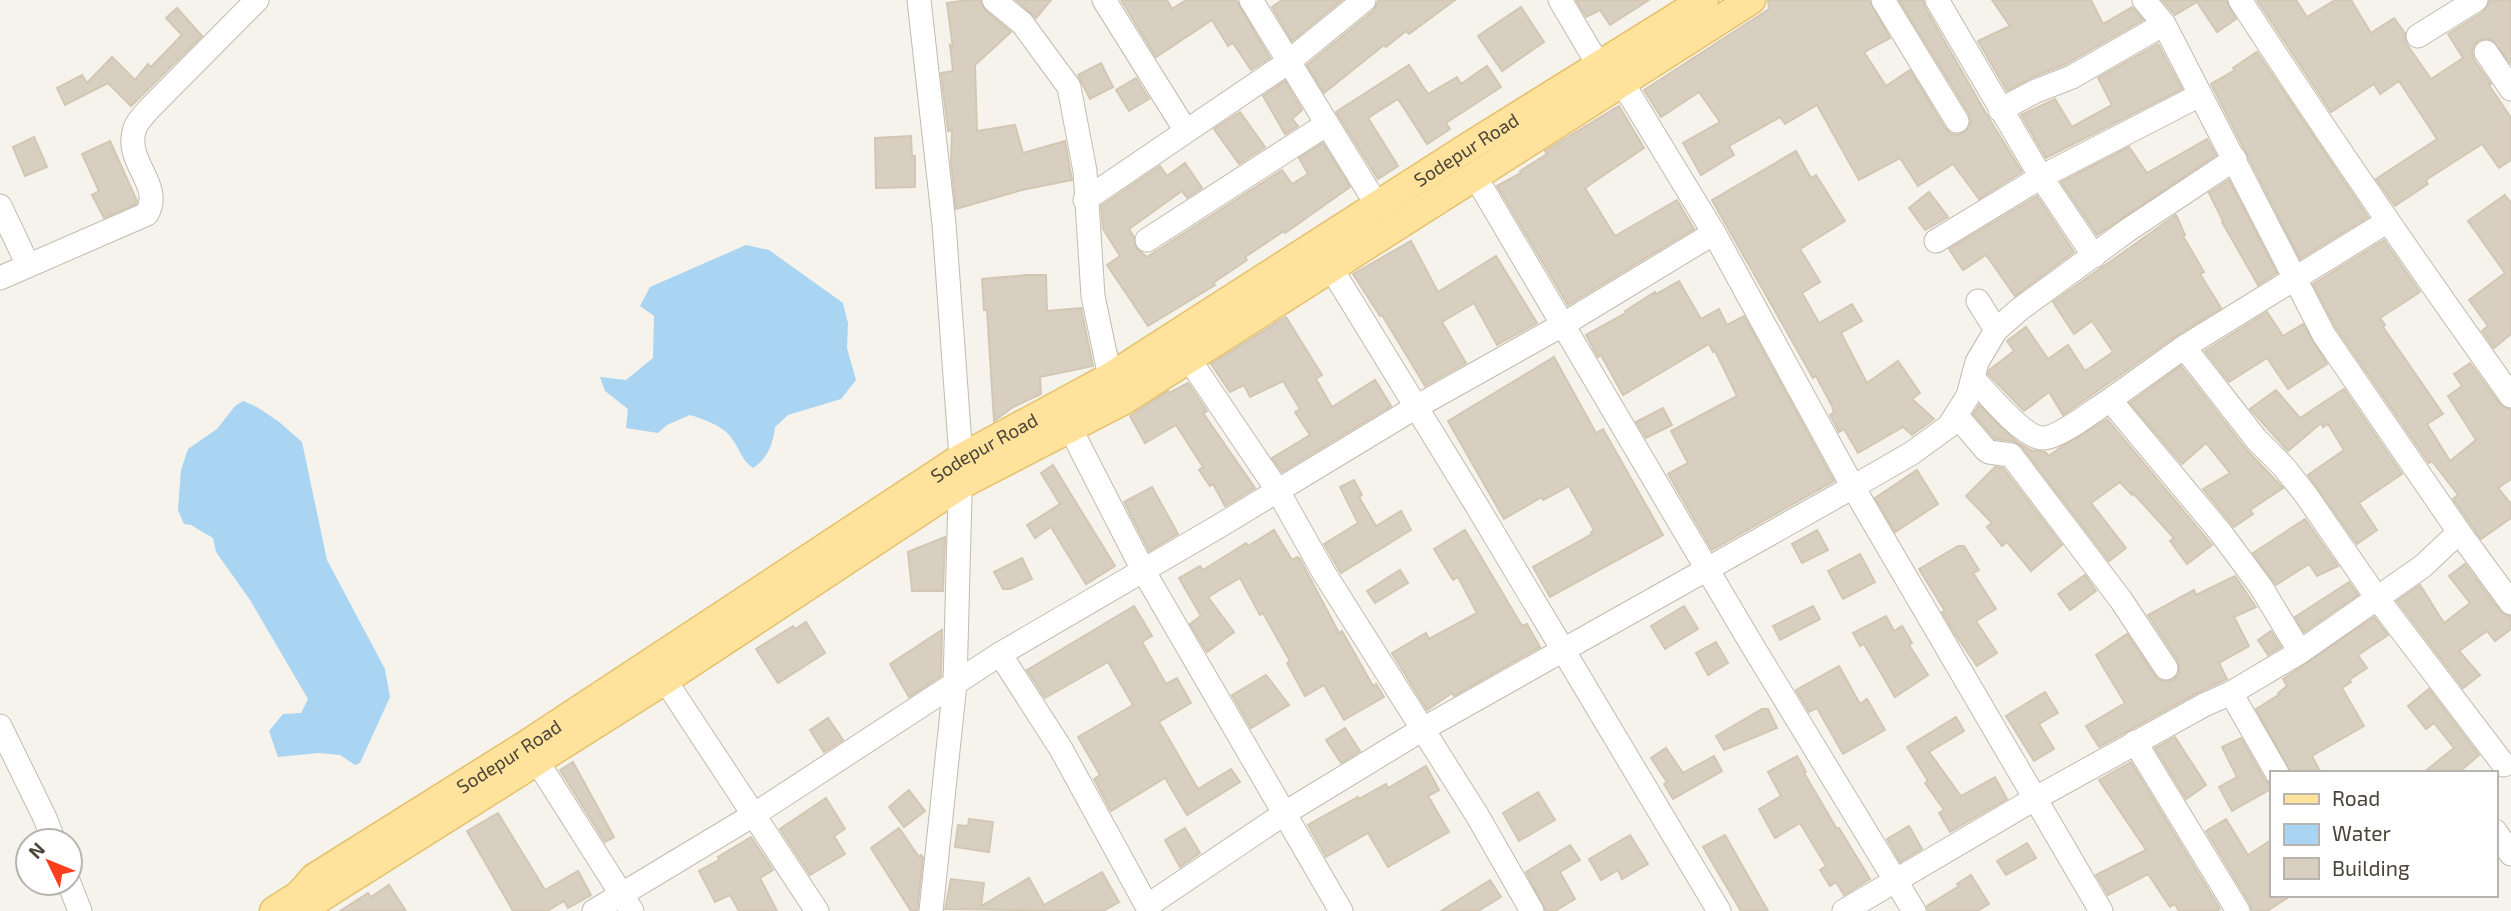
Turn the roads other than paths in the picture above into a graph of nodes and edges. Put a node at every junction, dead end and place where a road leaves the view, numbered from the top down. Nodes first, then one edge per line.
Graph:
1 (919, 0) edge
2 (994, 0) edge
3 (1104, 0) edge
4 (1251, 0) edge
5 (1364, 0) edge
6 (1560, 0) edge
7 (1704, 0) edge
8 (1751, 0) edge
9 (1883, 0) edge
10 (1937, 0) edge
11 (2144, 0) edge
12 (2240, 0) edge
13 (2476, 0) edge
14 (252, 2) edge
15 (2164, 24) junction
16 (2418, 36) dead end
17 (2486, 52) dead end
18 (1290, 61) junction
19 (1599, 66) junction
20 (1622, 82) junction
21 (2511, 89) edge
22 (2200, 95) junction
23 (2000, 110) junction
24 (1957, 121) dead end
25 (1327, 124) junction
26 (1186, 131) junction
27 (2235, 159) junction
28 (1475, 176) junction
29 (2040, 177) junction
30 (1086, 200) junction
31 (1377, 205) junction
32 (0, 206) edge
33 (2388, 221) junction
34 (1713, 233) junction
35 (1147, 240) dead end
36 (1936, 241) dead end
37 (2094, 256) junction
38 (28, 265) junction
39 (1331, 268) junction
40 (2295, 277) junction
41 (0, 278) edge
42 (1978, 301) dead end
43 (1564, 324) junction
44 (1996, 330) junction
45 (2184, 347) junction
46 (1189, 359) junction
47 (1110, 377) junction
48 (1973, 378) junction
49 (2511, 396) edge
50 (2110, 400) junction
51 (1416, 407) junction
52 (1956, 415) junction
53 (1070, 428) junction
54 (960, 472) junction
55 (1853, 487) junction
56 (1278, 491) junction
57 (2459, 532) junction
58 (1706, 568) junction
59 (1143, 570) junction
60 (2377, 598) junction
61 (2511, 603) edge
62 (1563, 651) junction
63 (2300, 652) junction
64 (1000, 654) junction
65 (2166, 668) dead end
66 (665, 680) junction
67 (954, 684) junction
68 (2231, 693) junction
69 (0, 726) edge
70 (1423, 729) junction
71 (2135, 743) junction
72 (537, 761) junction
73 (2502, 766) edge
74 (2276, 771) edge
75 (2036, 798) junction
76 (1285, 813) junction
77 (755, 814) junction
78 (49, 827) edge
79 (2497, 834) edge
80 (2511, 854) edge
81 (1896, 880) junction
82 (299, 895) junction
83 (627, 902) edge
84 (1142, 909) edge
85 (274, 911) edge
86 (594, 911) edge
87 (817, 911) edge
88 (931, 911) edge
89 (1341, 911) edge
90 (1532, 911) edge
91 (1719, 911) edge
92 (1844, 911) edge
93 (1914, 911) edge
94 (2101, 911) edge
95 (2238, 911) edge

1 - 54 street
2 - 30 street
3 - 26 street
4 - 18 street
5 - 18 street
6 - 19 street
7 - 19 main road, Sodepur Road
8 - 20 main road
9 - 24 street
10 - 23 street
11 - 15 street
12 - 33 street
13 - 16 street
14 - 38 street
15 - 22 street
15 - 23 street
17 - 21 street
18 - 25 street
18 - 26 street
19 - 31 main road, Sodepur Road
20 - 28 main road
20 - 34 street
22 - 27 street
22 - 29 street
23 - 29 street
25 - 31 street
25 - 35 street
26 - 30 street
27 - 37 street
27 - 40 street
28 - 39 main road
28 - 43 street
29 - 36 street
29 - 37 street
30 - 47 street
31 - 47 main road, Sodepur Road
32 - 38 street
33 - 40 street
33 - 49 street
34 - 43 street
34 - 55 street
37 - 44 street
38 - 41 street
39 - 46 main road
39 - 51 street
40 - 45 street
40 - 57 street
42 - 44 street
43 - 51 street
43 - 58 street
44 - 48 street
45 - 50 street
45 - 60 street
46 - 53 main road
46 - 56 street
47 - 54 main road, Sodepur Road
48 - 50 street
48 - 52 street
50 - 63 street
51 - 56 street
51 - 62 street
52 - 55 street
52 - 65 street
53 - 54 main road
53 - 59 street
54 - 66 main road
54 - 67 street
54 - 82 main road, Sodepur Road
55 - 58 street
55 - 75 street
56 - 59 street
56 - 70 street
57 - 60 street
57 - 61 street
58 - 62 street
58 - 81 street
59 - 64 street
59 - 76 street
60 - 63 street
60 - 73 street
62 - 70 street
62 - 91 street
63 - 68 street
64 - 67 street
64 - 84 street
66 - 72 main road
66 - 77 street
67 - 77 street
67 - 88 street
68 - 71 street
68 - 74 street
69 - 78 street
70 - 76 street
70 - 90 street
71 - 75 street
71 - 95 street
72 - 82 main road
72 - 83 street
75 - 81 street
75 - 94 street
76 - 84 street
76 - 89 street
77 - 83 street
77 - 87 street
79 - 80 street
81 - 92 street
81 - 93 street
82 - 85 main road, Sodepur Road
83 - 86 street

